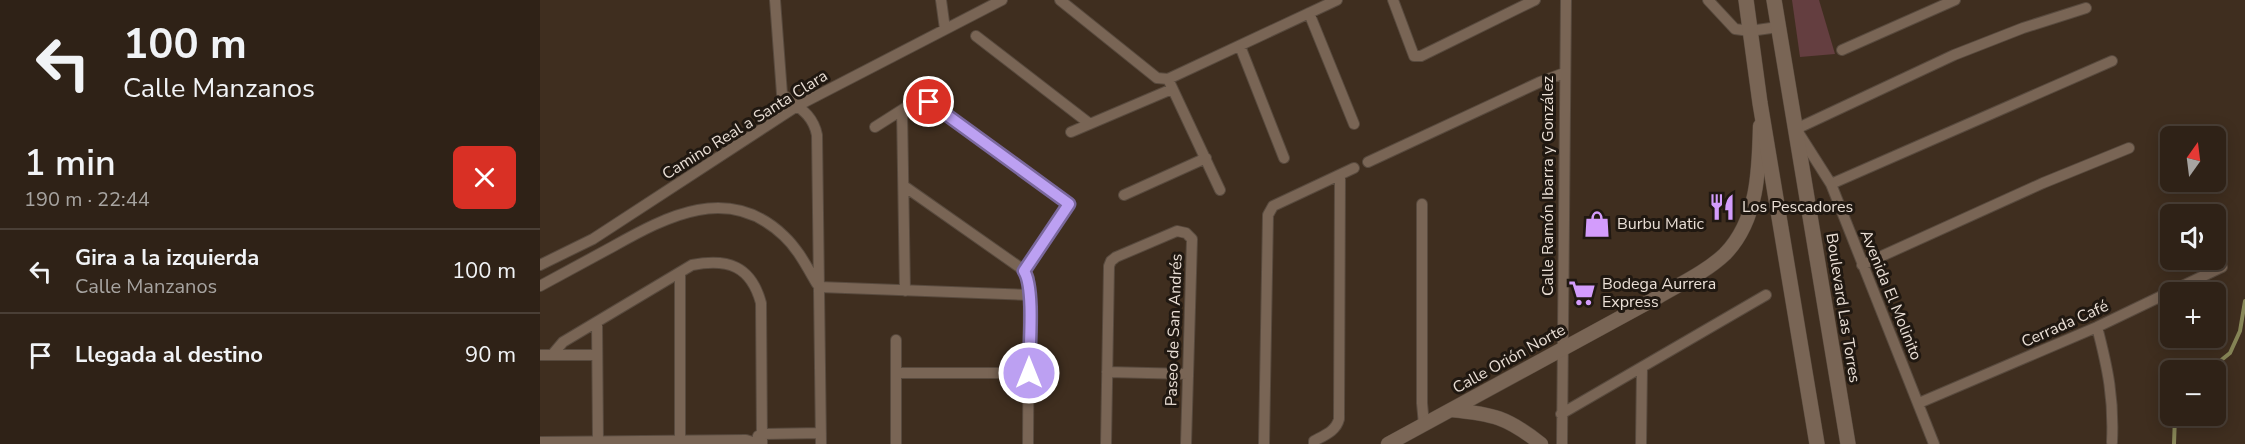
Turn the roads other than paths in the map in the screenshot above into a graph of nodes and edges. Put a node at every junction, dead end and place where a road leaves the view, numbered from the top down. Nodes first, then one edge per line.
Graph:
1 (775, 0) edge
2 (941, 0) edge
3 (1002, 0) edge
4 (1060, 0) edge
5 (1337, 0) edge
6 (1393, 0) edge
7 (1535, 0) edge
8 (1566, 0) edge
9 (1708, 0) edge
10 (1746, 0) edge
11 (1774, 0) edge
12 (1955, 0) edge
13 (2086, 8) dead end
14 (1310, 13) junction
15 (1779, 27) junction
16 (945, 29) junction
17 (1750, 31) junction
18 (976, 36) dead end
19 (1239, 46) junction
20 (1842, 50) dead end
21 (2112, 61) dead end
22 (1564, 73) junction
23 (1170, 84) junction
24 (1760, 103) junction
25 (797, 106) junction
26 (902, 110) junction
27 (1090, 124) junction
28 (1354, 124) dead end
29 (875, 127) dead end
30 (1796, 129) junction
31 (1071, 132) dead end
32 (2129, 148) dead end
33 (1206, 158) junction
34 (1284, 158) dead end
35 (1368, 162) dead end
36 (1354, 168) dead end
37 (1340, 175) junction
38 (1831, 184) junction
39 (904, 186) junction
40 (1220, 190) dead end
41 (1124, 195) dead end
42 (1422, 204) dead end
43 (540, 265) edge
44 (1862, 265) junction
45 (2216, 270) edge
46 (1024, 271) junction
47 (680, 273) junction
48 (540, 286) edge
49 (819, 287) junction
50 (905, 291) junction
51 (1029, 294) junction
52 (1766, 295) dead end
53 (597, 322) junction
54 (2097, 327) junction
55 (896, 340) dead end
56 (1562, 349) junction
57 (597, 354) junction
58 (546, 355) edge
59 (1642, 367) junction
60 (1107, 372) junction
61 (896, 373) junction
62 (1029, 373) junction
63 (1188, 374) junction
64 (1919, 403) junction
65 (1451, 410) junction
66 (1561, 414) junction
67 (1424, 424) junction
68 (821, 439) edge
69 (680, 441) junction
70 (761, 441) edge
71 (540, 442) edge
72 (598, 442) junction
73 (2112, 442) dead end
74 (1314, 443) edge
75 (896, 444) edge
76 (1028, 444) edge
77 (1106, 444) edge
78 (1186, 444) edge
79 (1264, 444) edge
80 (1388, 444) edge
81 (1541, 444) edge
82 (1562, 444) edge
83 (1641, 444) edge
84 (1817, 444) edge
85 (1848, 444) edge
86 (1934, 444) edge

1 - 25 street
2 - 16 street
3 - 16 street, Camino Real a Santa Clara
4 - 23 street
5 - 14 street
6 - 7 street
8 - 22 street, Calle Ramón Ibarra y González
9 - 17 street
10 - 17 main road
11 - 15 main road, Boulevard Las Torres
12 - 20 street
13 - 30 street
14 - 19 street
14 - 28 street
15 - 17 street
15 - 30 main road, Boulevard Las Torres
16 - 25 street, Camino Real a Santa Clara
17 - 24 main road
18 - 27 street
19 - 23 street
19 - 34 street
21 - 38 street
22 - 35 street
22 - 56 street, Calle Ramón Ibarra y González
23 - 27 street
23 - 33 street
24 - 56 street, Calle Orión Norte
24 - 84 main road
25 - 43 street, Camino Real a Santa Clara
25 - 49 street
26 - 29 street
26 - 39 street
26 - 46 street
27 - 31 street
30 - 38 street, Avenida El Molinito
30 - 85 main road, Boulevard Las Torres
32 - 44 street
33 - 40 street
33 - 41 street
36 - 37 street
37 - 74 street
37 - 79 street
38 - 44 street, Avenida El Molinito
39 - 46 street
39 - 50 street
42 - 67 street
44 - 64 street, Avenida El Molinito
45 - 54 street, Cerrada Café
46 - 51 street
47 - 53 street
47 - 69 street
47 - 70 street
48 - 49 street
49 - 50 street
49 - 68 street
50 - 51 street
51 - 62 street
52 - 59 street
53 - 57 street
53 - 58 street
54 - 64 street, Cerrada Café
54 - 73 street
55 - 61 street
56 - 65 street, Calle Orión Norte
56 - 66 street, Calle Ramón Ibarra y González
57 - 58 street
57 - 72 street
59 - 66 street
59 - 83 street
60 - 63 street
60 - 63 street, Paseo de San Andrés
60 - 77 street, Paseo de San Andrés
61 - 62 street
61 - 75 street
62 - 76 street
63 - 78 street, Paseo de San Andrés
64 - 86 street, Avenida El Molinito
65 - 67 street, Calle Orión Norte
65 - 81 street
66 - 82 street, Calle Ramón Ibarra y González
67 - 80 street, Calle Orión Norte
68 - 70 street
69 - 70 street
69 - 72 street
71 - 72 street

